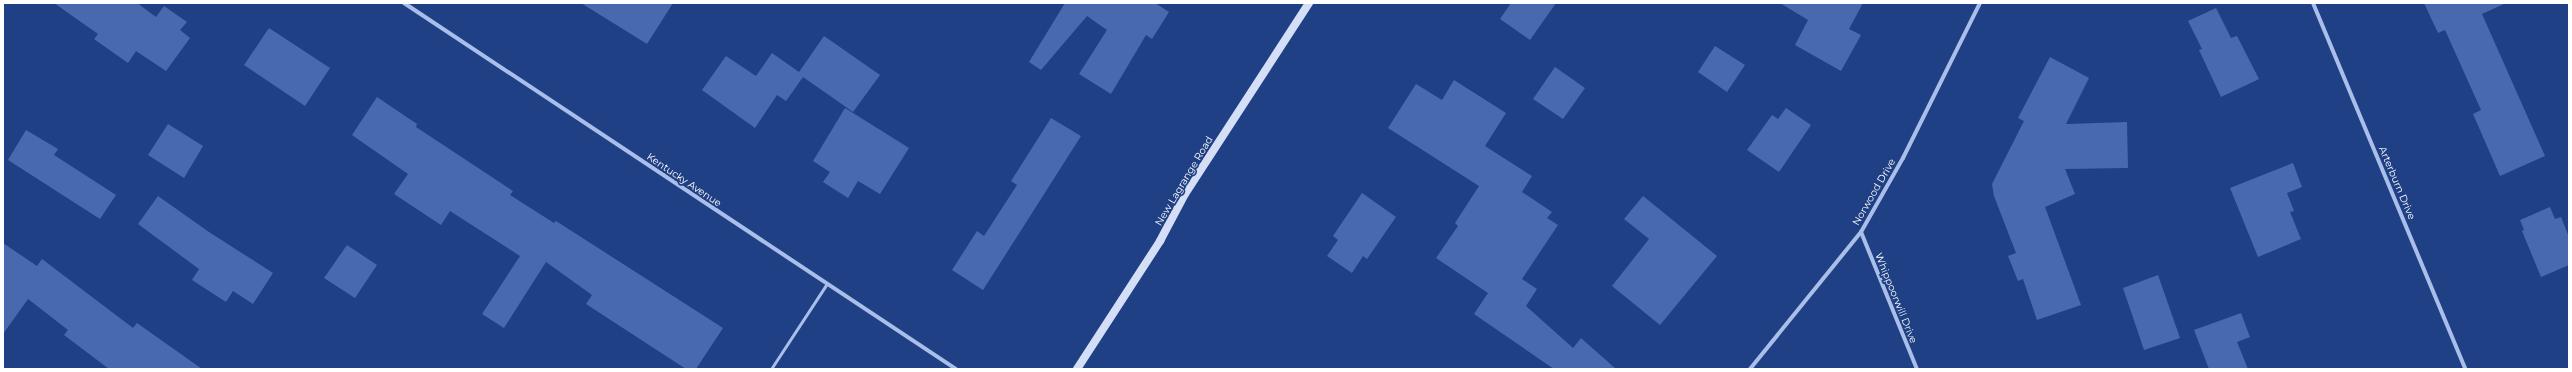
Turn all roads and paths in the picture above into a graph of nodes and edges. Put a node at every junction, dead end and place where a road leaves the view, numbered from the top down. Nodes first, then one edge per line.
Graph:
1 (404, 3) edge
2 (1309, 3) edge
3 (1980, 3) edge
4 (2313, 3) edge
5 (1861, 232) junction
6 (826, 285) junction
7 (771, 369) edge
8 (956, 369) edge
9 (1077, 369) edge
10 (1750, 369) edge
11 (1917, 369) edge
12 (2465, 369) edge

1 - 6 street, Kentucky Avenue
2 - 9 main road, New Lagrange Road
3 - 5 street, Norwood Drive
4 - 12 street, Arterburn Drive
5 - 10 street, Norwood Drive
5 - 11 street, Whippoorwill Drive
6 - 7 lane
6 - 8 street, Kentucky Avenue

